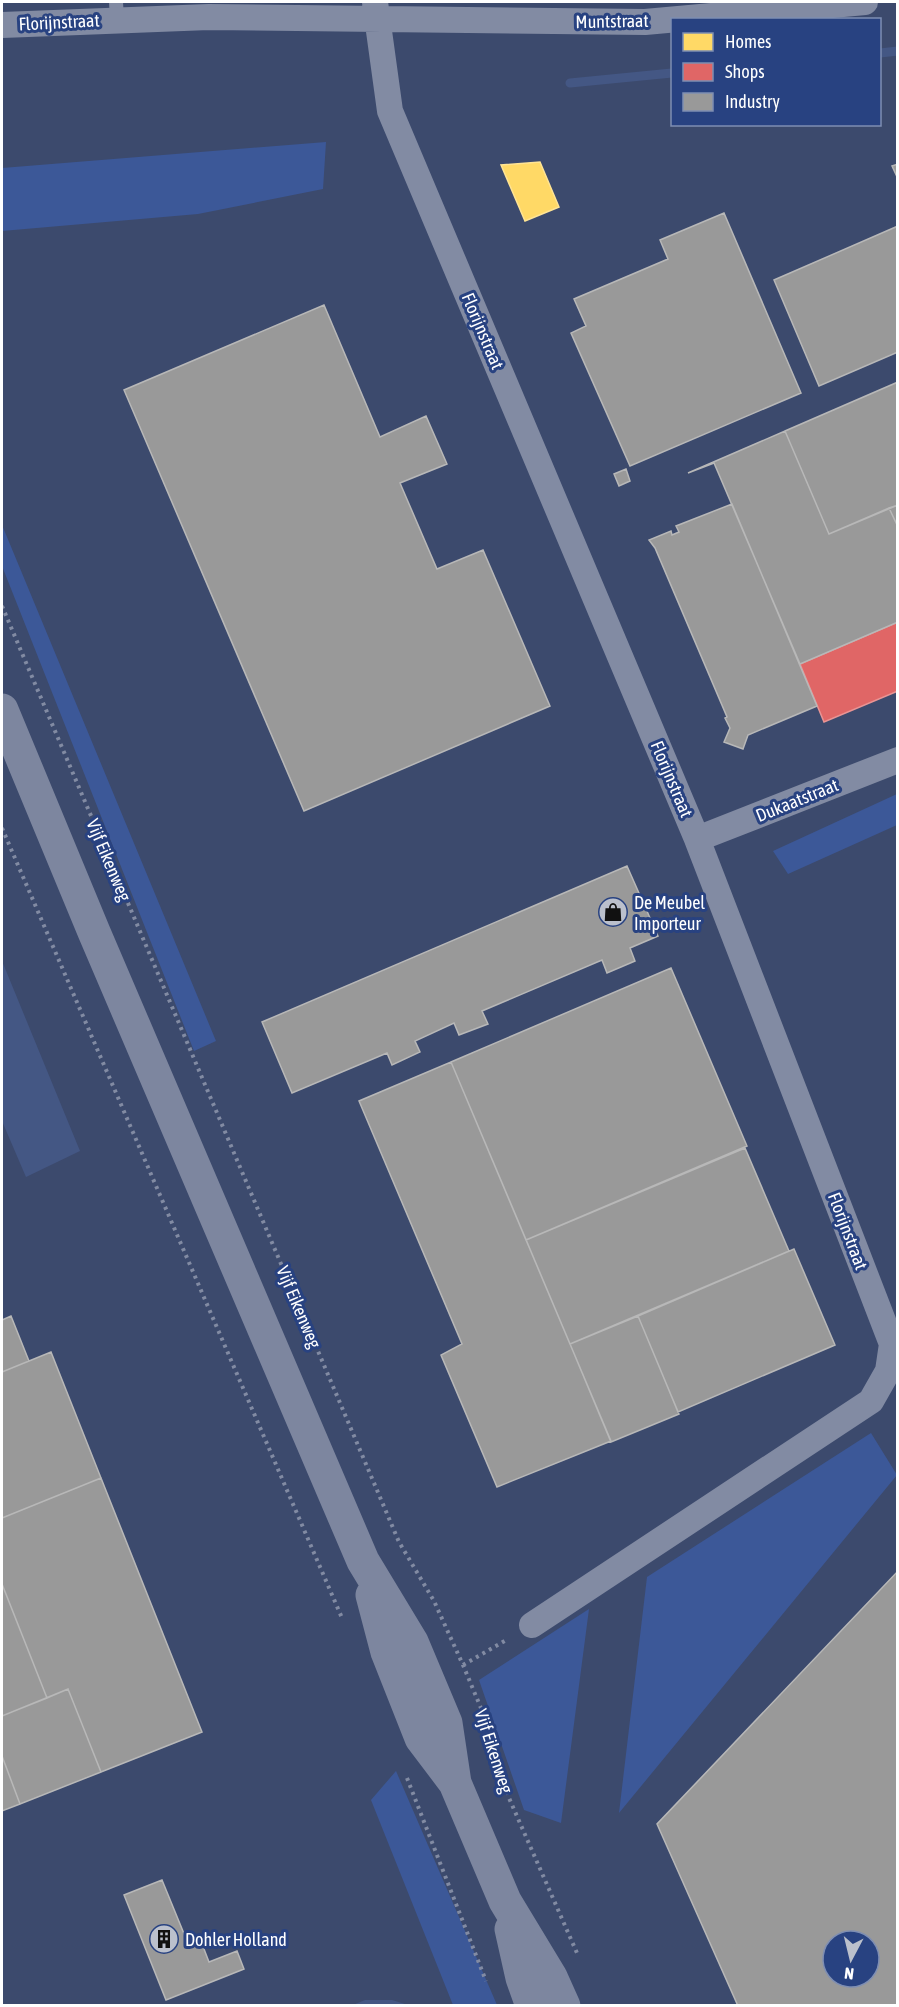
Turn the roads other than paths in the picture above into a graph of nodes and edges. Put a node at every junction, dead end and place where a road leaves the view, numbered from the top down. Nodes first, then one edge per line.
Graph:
1 (865, 2) edge
2 (117, 10) edge
3 (376, 11) edge
4 (689, 18) edge
5 (671, 20) edge
6 (2, 25) edge
7 (2, 710) edge
8 (897, 760) edge
9 (697, 839) junction
10 (532, 1625) dead end
11 (505, 1901) junction
12 (532, 2006) edge
13 (564, 2006) edge

1 - 4 street, Muntstraat
2 - 3 street, Florijnstraat
2 - 6 street, Florijnstraat
3 - 5 street, Muntstraat
3 - 9 street, Florijnstraat
7 - 11 main road
8 - 9 street, Dukaatstraat
9 - 10 street, Florijnstraat
11 - 12 main road
11 - 13 main road

